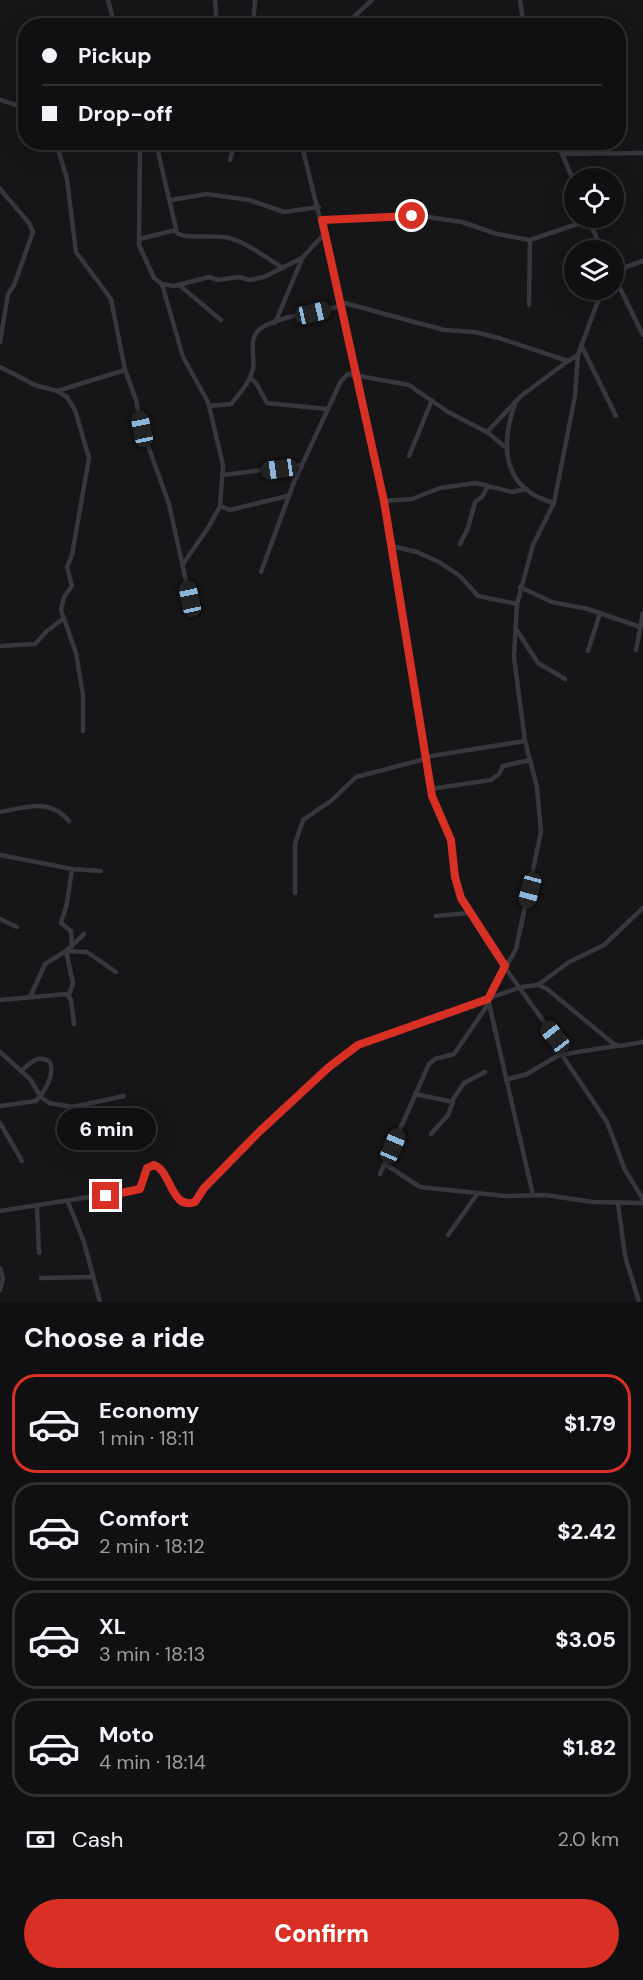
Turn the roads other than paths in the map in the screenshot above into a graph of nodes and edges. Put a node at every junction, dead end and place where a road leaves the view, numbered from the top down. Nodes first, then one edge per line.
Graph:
1 (108, 0) edge
2 (215, 0) edge
3 (255, 0) edge
4 (371, 0) edge
5 (379, 0) edge
6 (520, 0) edge
7 (113, 18) edge
8 (216, 18) edge
9 (254, 18) edge
10 (352, 18) edge
11 (523, 18) edge
12 (0, 100) edge
13 (18, 106) edge
14 (59, 150) edge
15 (140, 150) edge
16 (158, 150) edge
17 (233, 150) edge
18 (304, 150) edge
19 (560, 150) edge
20 (643, 153) edge
21 (562, 154) junction
22 (230, 160) dead end
23 (568, 168) edge
24 (0, 189) edge
25 (171, 200) junction
26 (319, 207) junction
27 (322, 220) junction
28 (564, 228) edge
29 (176, 230) junction
30 (325, 233) junction
31 (139, 239) junction
32 (530, 240) junction
33 (302, 258) junction
34 (643, 261) edge
35 (284, 268) junction
36 (624, 268) edge
37 (162, 284) junction
38 (179, 285) junction
39 (624, 295) edge
40 (598, 300) edge
41 (341, 304) junction
42 (529, 305) dead end
43 (221, 320) dead end
44 (275, 323) junction
45 (643, 332) edge
46 (0, 342) edge
47 (581, 344) junction
48 (578, 355) junction
49 (568, 361) junction
50 (0, 367) edge
51 (125, 370) junction
52 (358, 374) junction
53 (250, 378) junction
54 (57, 392) junction
55 (432, 400) junction
56 (516, 401) junction
57 (209, 406) junction
58 (327, 409) junction
59 (616, 416) dead end
60 (487, 432) junction
61 (505, 447) junction
62 (410, 456) dead end
63 (302, 465) junction
64 (223, 475) junction
65 (488, 486) junction
66 (527, 489) junction
67 (287, 496) junction
68 (384, 501) junction
69 (554, 502) junction
70 (220, 506) junction
71 (460, 544) dead end
72 (392, 546) junction
73 (183, 564) junction
74 (261, 572) dead end
75 (520, 587) junction
76 (190, 599) dead end
77 (517, 604) junction
78 (600, 613) junction
79 (643, 613) edge
80 (63, 619) junction
81 (640, 627) junction
82 (515, 628) junction
83 (0, 646) edge
84 (636, 650) dead end
85 (588, 651) dead end
86 (566, 679) dead end
87 (83, 731) dead end
88 (525, 741) junction
89 (425, 758) junction
90 (530, 760) junction
91 (430, 789) junction
92 (0, 812) edge
93 (69, 821) dead end
94 (0, 855) edge
95 (72, 869) junction
96 (101, 871) dead end
97 (295, 893) dead end
98 (643, 908) edge
99 (470, 914) junction
100 (436, 916) dead end
101 (0, 919) edge
102 (17, 927) dead end
103 (84, 934) dead end
104 (72, 946) junction
105 (66, 951) junction
106 (505, 966) junction
107 (116, 972) dead end
108 (538, 986) junction
109 (521, 987) junction
110 (69, 995) junction
111 (30, 997) junction
112 (0, 1000) edge
113 (488, 1001) junction
114 (74, 1024) dead end
115 (643, 1042) edge
116 (617, 1046) junction
117 (0, 1052) edge
118 (562, 1055) junction
119 (22, 1070) junction
120 (485, 1072) dead end
121 (506, 1080) junction
122 (415, 1094) junction
123 (40, 1096) junction
124 (124, 1096) dead end
125 (452, 1101) junction
126 (0, 1106) edge
127 (0, 1123) edge
128 (431, 1134) dead end
129 (22, 1161) dead end
130 (385, 1164) junction
131 (380, 1174) dead end
132 (478, 1193) junction
133 (533, 1195) junction
134 (643, 1201) edge
135 (68, 1202) junction
136 (618, 1203) junction
137 (36, 1207) junction
138 (0, 1211) edge
139 (448, 1235) dead end
140 (39, 1253) dead end
141 (0, 1268) edge
142 (92, 1277) junction
143 (41, 1278) dead end
144 (0, 1290) edge
145 (100, 1302) edge
146 (639, 1302) edge

1 - 7 street
2 - 8 street
3 - 9 street
4 - 5 street
4 - 10 street
6 - 11 street
12 - 13 street
14 - 51 street
15 - 31 street
16 - 25 street
17 - 22 street
18 - 26 street
19 - 21 street
20 - 21 street
21 - 23 street
24 - 46 street
25 - 26 street
25 - 29 street
26 - 27 street
27 - 30 street
27 - 32 street
28 - 32 street
29 - 31 street
29 - 35 street
30 - 33 street
30 - 41 street
31 - 37 street
32 - 42 street
33 - 35 street
33 - 44 street
34 - 36 street
35 - 38 street
37 - 38 street
37 - 57 street
38 - 43 street
39 - 45 street
40 - 47 street
41 - 44 street
41 - 49 street
41 - 52 street
44 - 53 street
47 - 48 street
47 - 59 street
48 - 49 street
48 - 69 street
49 - 56 street
50 - 54 street
51 - 54 street
51 - 73 street
52 - 55 street
52 - 58 street
52 - 68 street
53 - 57 street
53 - 58 street
54 - 80 street
55 - 60 street
55 - 62 street
56 - 60 street
56 - 61 street
57 - 64 street
58 - 63 street
60 - 61 street
61 - 66 street
63 - 64 street
63 - 67 street
64 - 70 street
65 - 66 street
65 - 68 street
65 - 71 street
66 - 69 street
67 - 70 street
67 - 74 street
68 - 72 street
69 - 75 street
70 - 73 street
72 - 77 street
72 - 89 street
73 - 76 street
75 - 77 street
75 - 78 street
77 - 82 street
78 - 81 street
78 - 85 street
79 - 81 street
80 - 83 street
80 - 87 street
81 - 84 street
82 - 86 street
82 - 88 street
88 - 89 street
88 - 90 street
89 - 91 street
89 - 97 street
90 - 91 street
90 - 106 street
91 - 99 street
92 - 93 street
94 - 95 street
95 - 96 street
95 - 104 street
98 - 108 street
99 - 100 street
99 - 106 street
101 - 102 street
103 - 104 street
104 - 105 street
105 - 107 street
105 - 110 street
105 - 111 street
106 - 109 street
106 - 113 street
108 - 109 street
108 - 116 street
109 - 113 street
109 - 118 street
110 - 111 street
110 - 114 street
111 - 112 street
113 - 121 street
113 - 122 street
113 - 135 street
115 - 116 street
116 - 118 street
117 - 119 street
118 - 121 street
118 - 134 street
119 - 123 street
119 - 123 street
120 - 125 street
121 - 133 street
122 - 125 street
122 - 130 street
123 - 124 street
123 - 126 street
125 - 128 street
127 - 129 street
130 - 131 street
130 - 132 street
132 - 133 street
132 - 139 street
133 - 136 street
134 - 136 street
135 - 137 street
135 - 142 street
136 - 146 street
137 - 138 street
137 - 140 street
141 - 144 street
142 - 143 street
142 - 145 street

